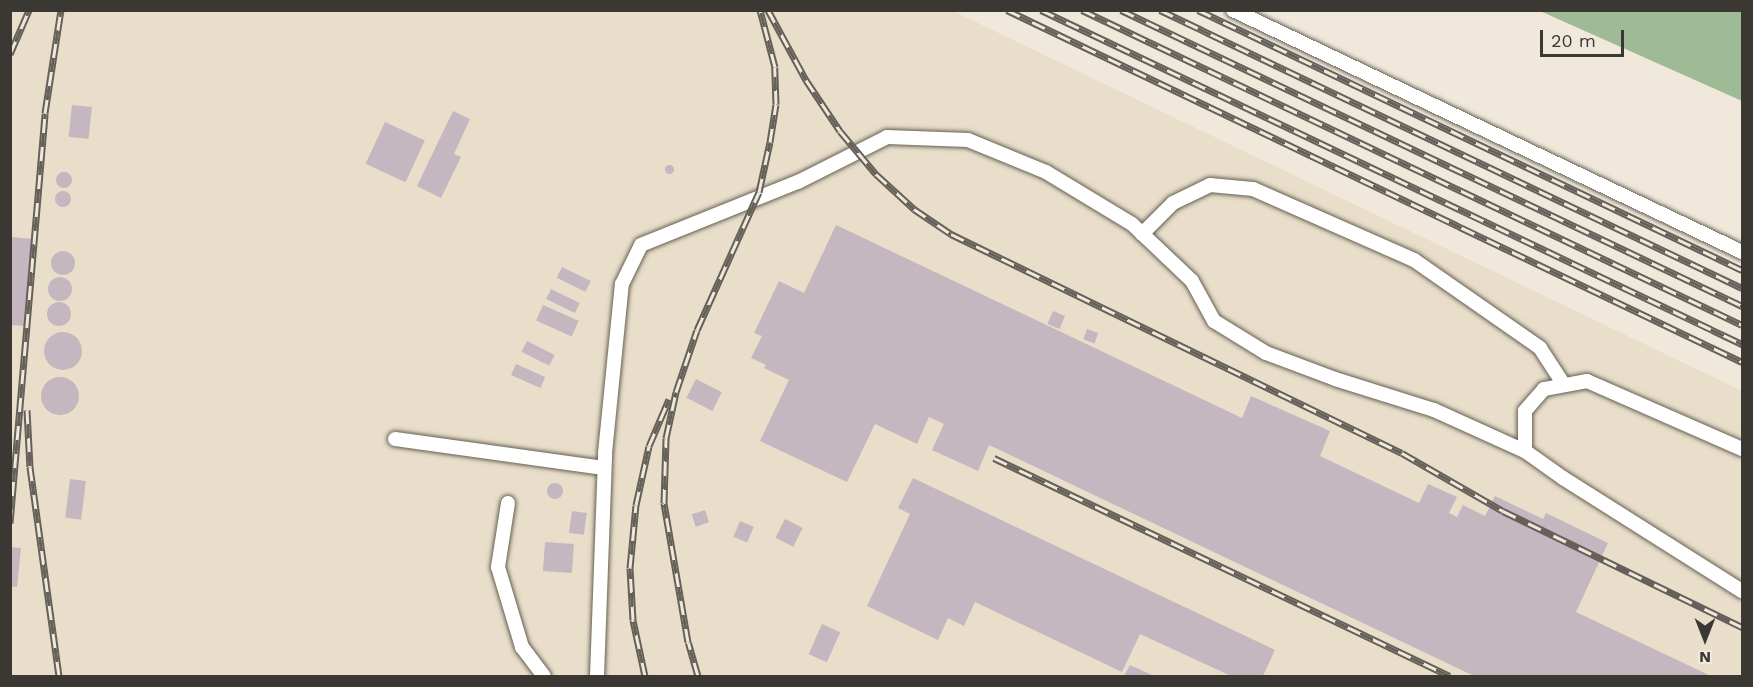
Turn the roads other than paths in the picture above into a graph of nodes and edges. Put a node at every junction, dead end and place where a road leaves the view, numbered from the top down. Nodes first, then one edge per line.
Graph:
1 (1233, 10) edge
2 (1143, 234) junction
3 (1743, 252) edge
4 (1564, 386) junction
5 (395, 439) dead end
6 (1743, 449) edge
7 (1525, 450) junction
8 (604, 468) junction
9 (508, 502) dead end
10 (1743, 591) edge
11 (544, 676) edge
12 (597, 676) edge

1 - 3 lane
2 - 4 lane
2 - 7 lane
2 - 8 lane
4 - 6 lane
4 - 7 lane
5 - 8 lane
7 - 10 lane
8 - 12 lane
9 - 11 lane

